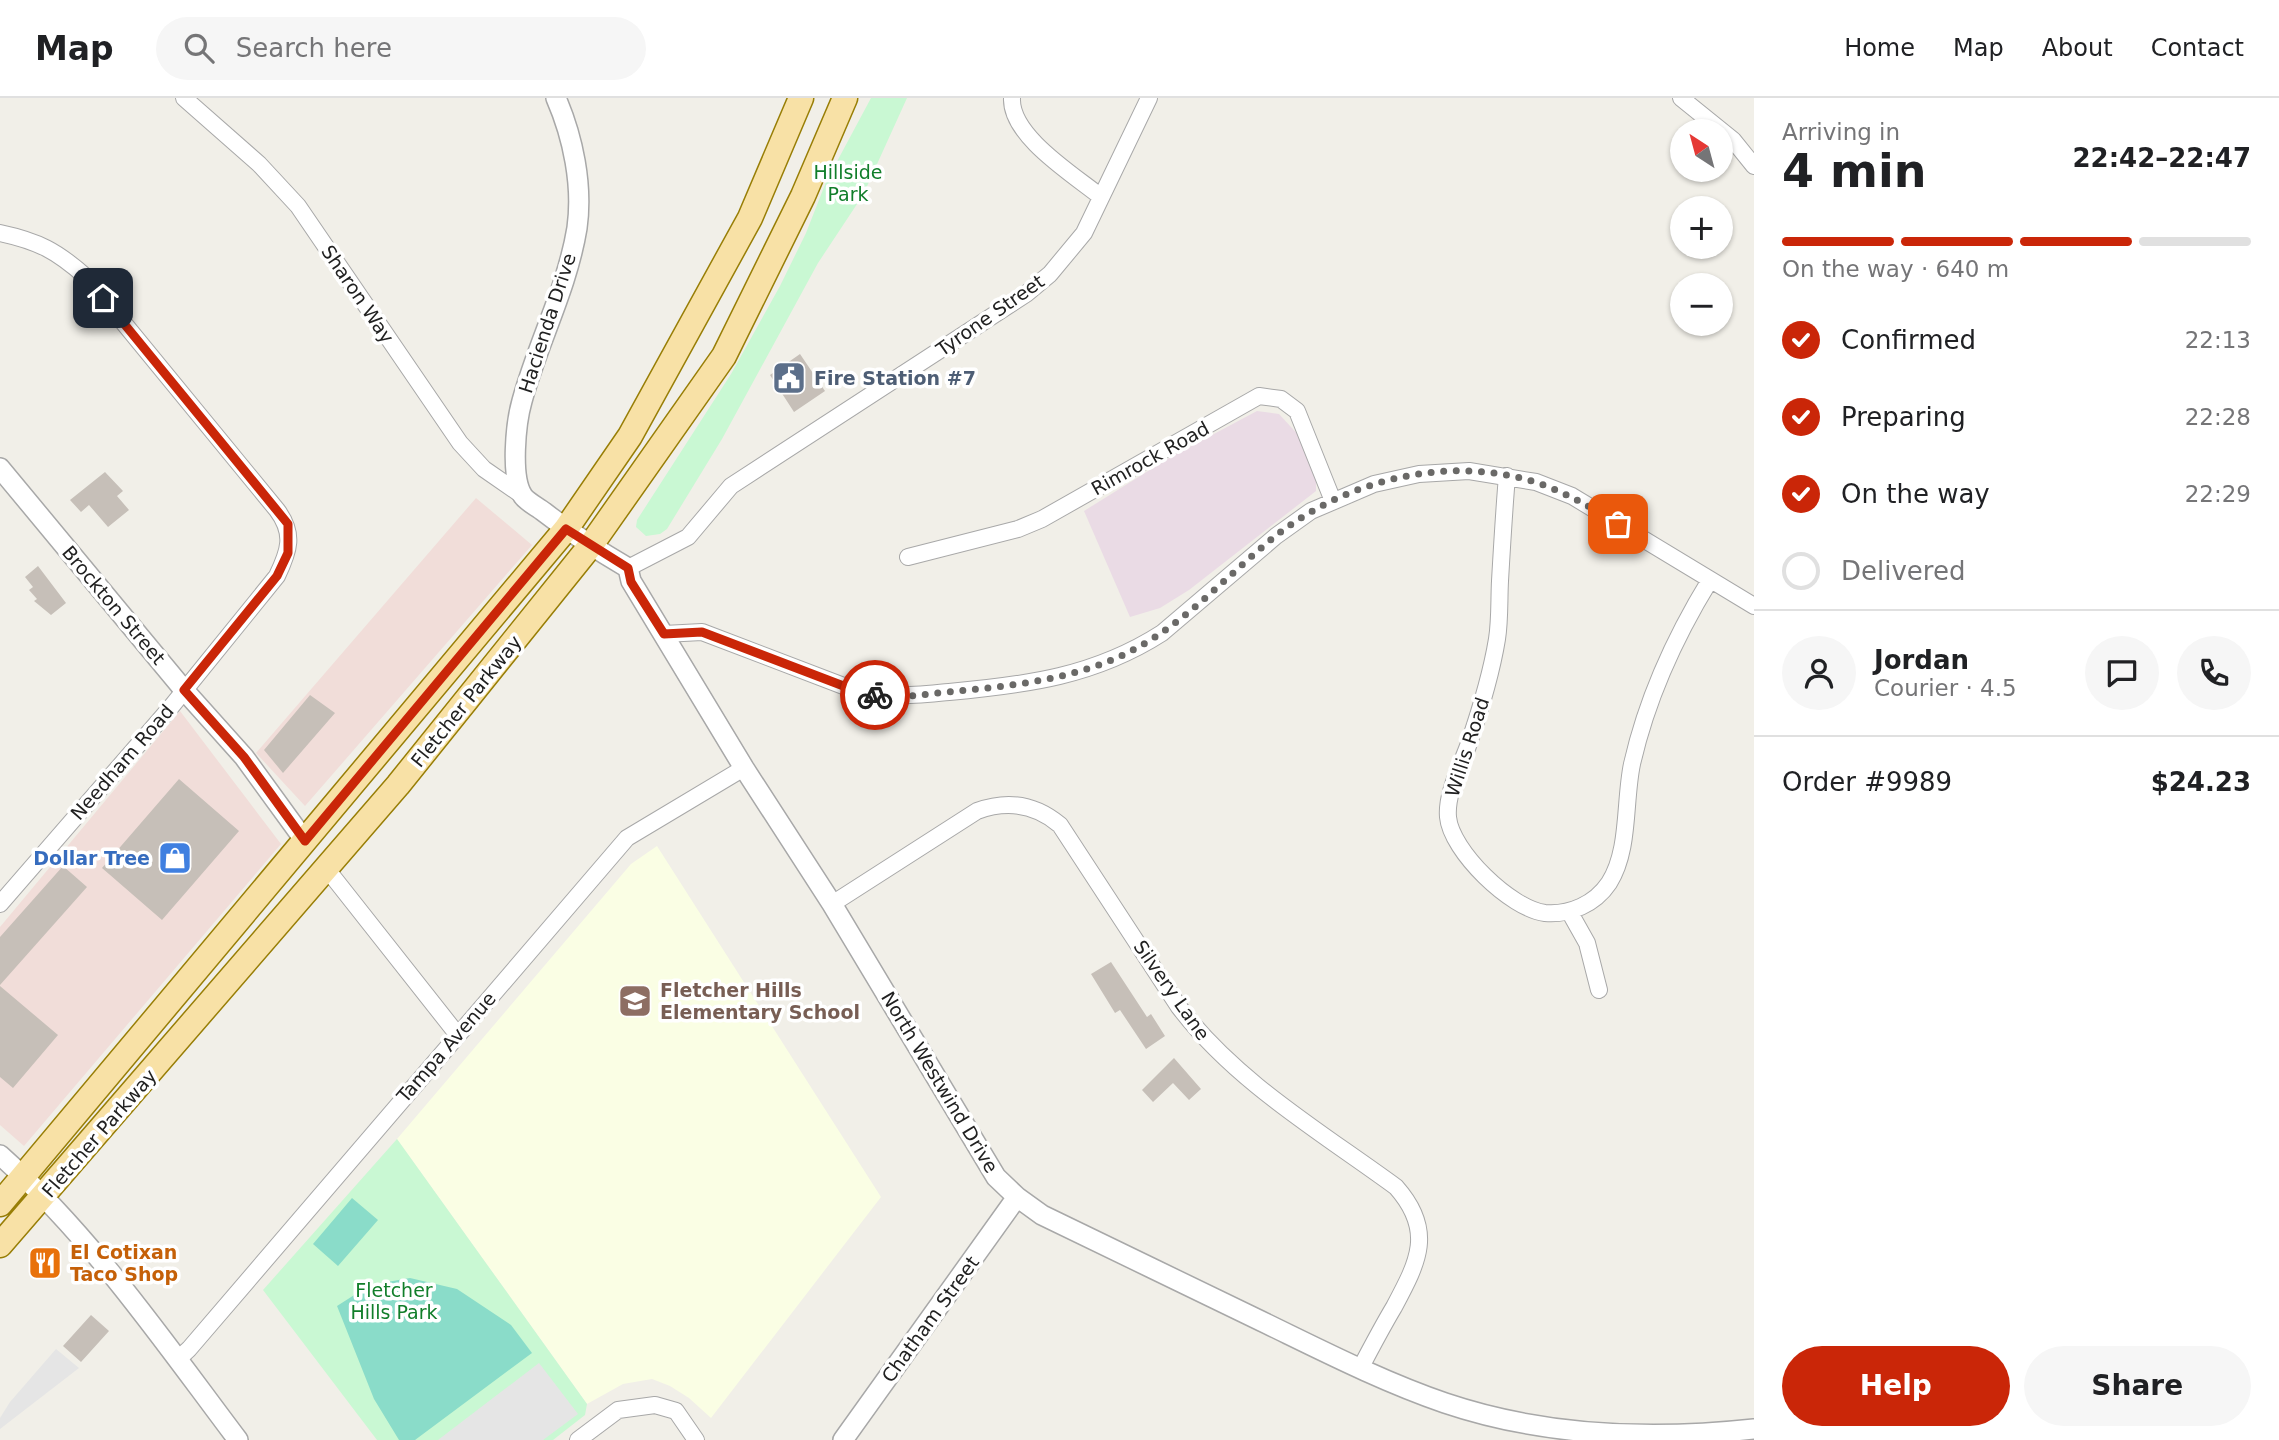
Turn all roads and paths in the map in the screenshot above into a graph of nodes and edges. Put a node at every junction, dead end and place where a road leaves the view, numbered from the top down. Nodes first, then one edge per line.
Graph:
1 (184, 98) edge
2 (556, 98) edge
3 (801, 98) edge
4 (845, 98) edge
5 (1012, 98) edge
6 (1149, 98) edge
7 (1681, 98) edge
8 (1754, 166) edge
9 (1101, 197) junction
10 (0, 233) edge
11 (0, 468) edge
12 (1507, 476) junction
13 (523, 496) junction
14 (1333, 501) junction
15 (566, 529) junction
16 (591, 545) junction
17 (908, 557) dead end
18 (628, 568) junction
19 (1710, 580) junction
20 (1754, 606) edge
21 (664, 634) junction
22 (184, 690) junction
23 (744, 768) junction
24 (340, 799) junction
25 (305, 841) junction
26 (326, 868) junction
27 (296, 903) junction
28 (0, 904) edge
29 (832, 904) junction
30 (1569, 911) junction
31 (1599, 990) dead end
32 (457, 1034) junction
33 (0, 1155) edge
34 (24, 1177) junction
35 (1017, 1197) junction
36 (44, 1198) junction
37 (0, 1204) edge
38 (0, 1245) edge
39 (177, 1360) junction
40 (1360, 1369) junction
41 (1754, 1429) edge
42 (238, 1440) edge
43 (578, 1440) edge
44 (696, 1440) edge
45 (843, 1440) edge

1 - 13 street, Sharon Way
2 - 13 street, Hacienda Drive
3 - 15 main road, Fletcher Parkway
4 - 16 main road, Fletcher Parkway
5 - 9 street
6 - 9 street, Tyrone Street
7 - 8 street
9 - 18 street, Tyrone Street
10 - 22 street, Needham Road
11 - 22 street, Brockton Street
12 - 14 street
12 - 19 street
12 - 30 street, Willis Road
13 - 15 street
14 - 17 street, Rimrock Road
14 - 21 street
15 - 16 street
15 - 24 main road, Fletcher Parkway
16 - 18 street
16 - 26 main road, Fletcher Parkway
18 - 21 street, North Westwind Drive
19 - 20 street
19 - 30 street
21 - 23 street, North Westwind Drive
22 - 25 street, Brockton Street
22 - 28 street, Needham Road
23 - 29 street, North Westwind Drive
23 - 32 street, Tampa Avenue
24 - 25 main road, Fletcher Parkway
24 - 26 main road
25 - 27 main road
25 - 34 main road, Fletcher Parkway
26 - 27 main road, Fletcher Parkway
26 - 32 street
27 - 36 main road, Fletcher Parkway
29 - 35 street, North Westwind Drive
29 - 40 street, Silvery Lane
30 - 31 street
32 - 39 street, Tampa Avenue
33 - 34 street
34 - 36 street
34 - 37 main road, Fletcher Parkway
35 - 40 street, North Westwind Drive
35 - 45 street, Chatham Street
36 - 38 main road, Fletcher Parkway
36 - 39 street
39 - 42 street
40 - 41 street, North Westwind Drive
43 - 44 street

